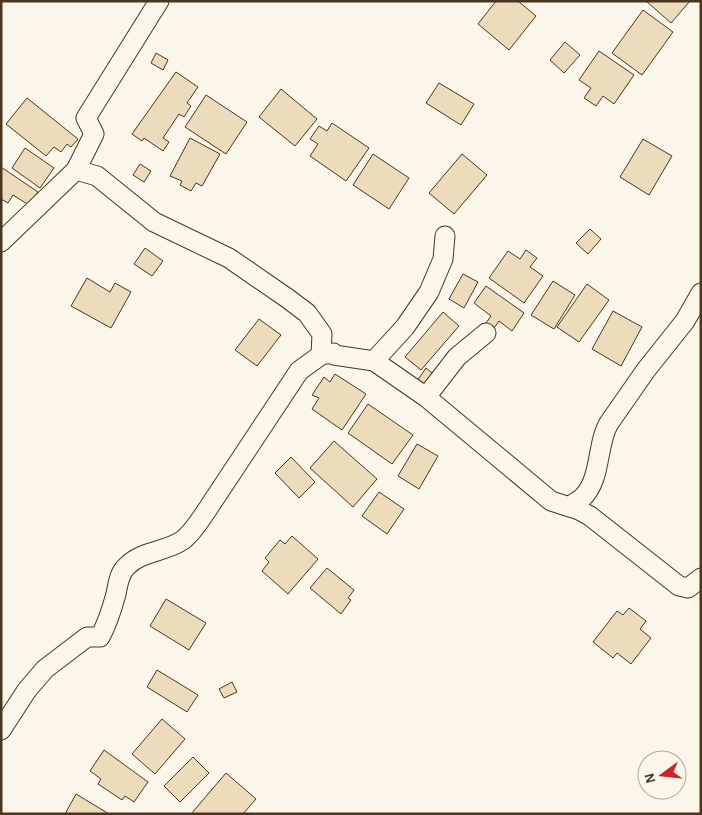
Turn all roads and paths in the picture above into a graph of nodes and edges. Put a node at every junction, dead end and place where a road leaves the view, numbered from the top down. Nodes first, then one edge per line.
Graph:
1 (159, 1) edge
2 (76, 170) junction
3 (444, 236) dead end
4 (1, 242) edge
5 (701, 292) edge
6 (486, 333) dead end
7 (321, 355) junction
8 (374, 361) junction
9 (426, 397) junction
10 (569, 507) junction
11 (701, 578) edge
12 (1, 730) edge

1 - 2 street
2 - 4 street
2 - 7 street
3 - 8 street
5 - 10 street
6 - 9 street
7 - 8 street
7 - 12 street
8 - 9 street
9 - 10 street
10 - 11 street

